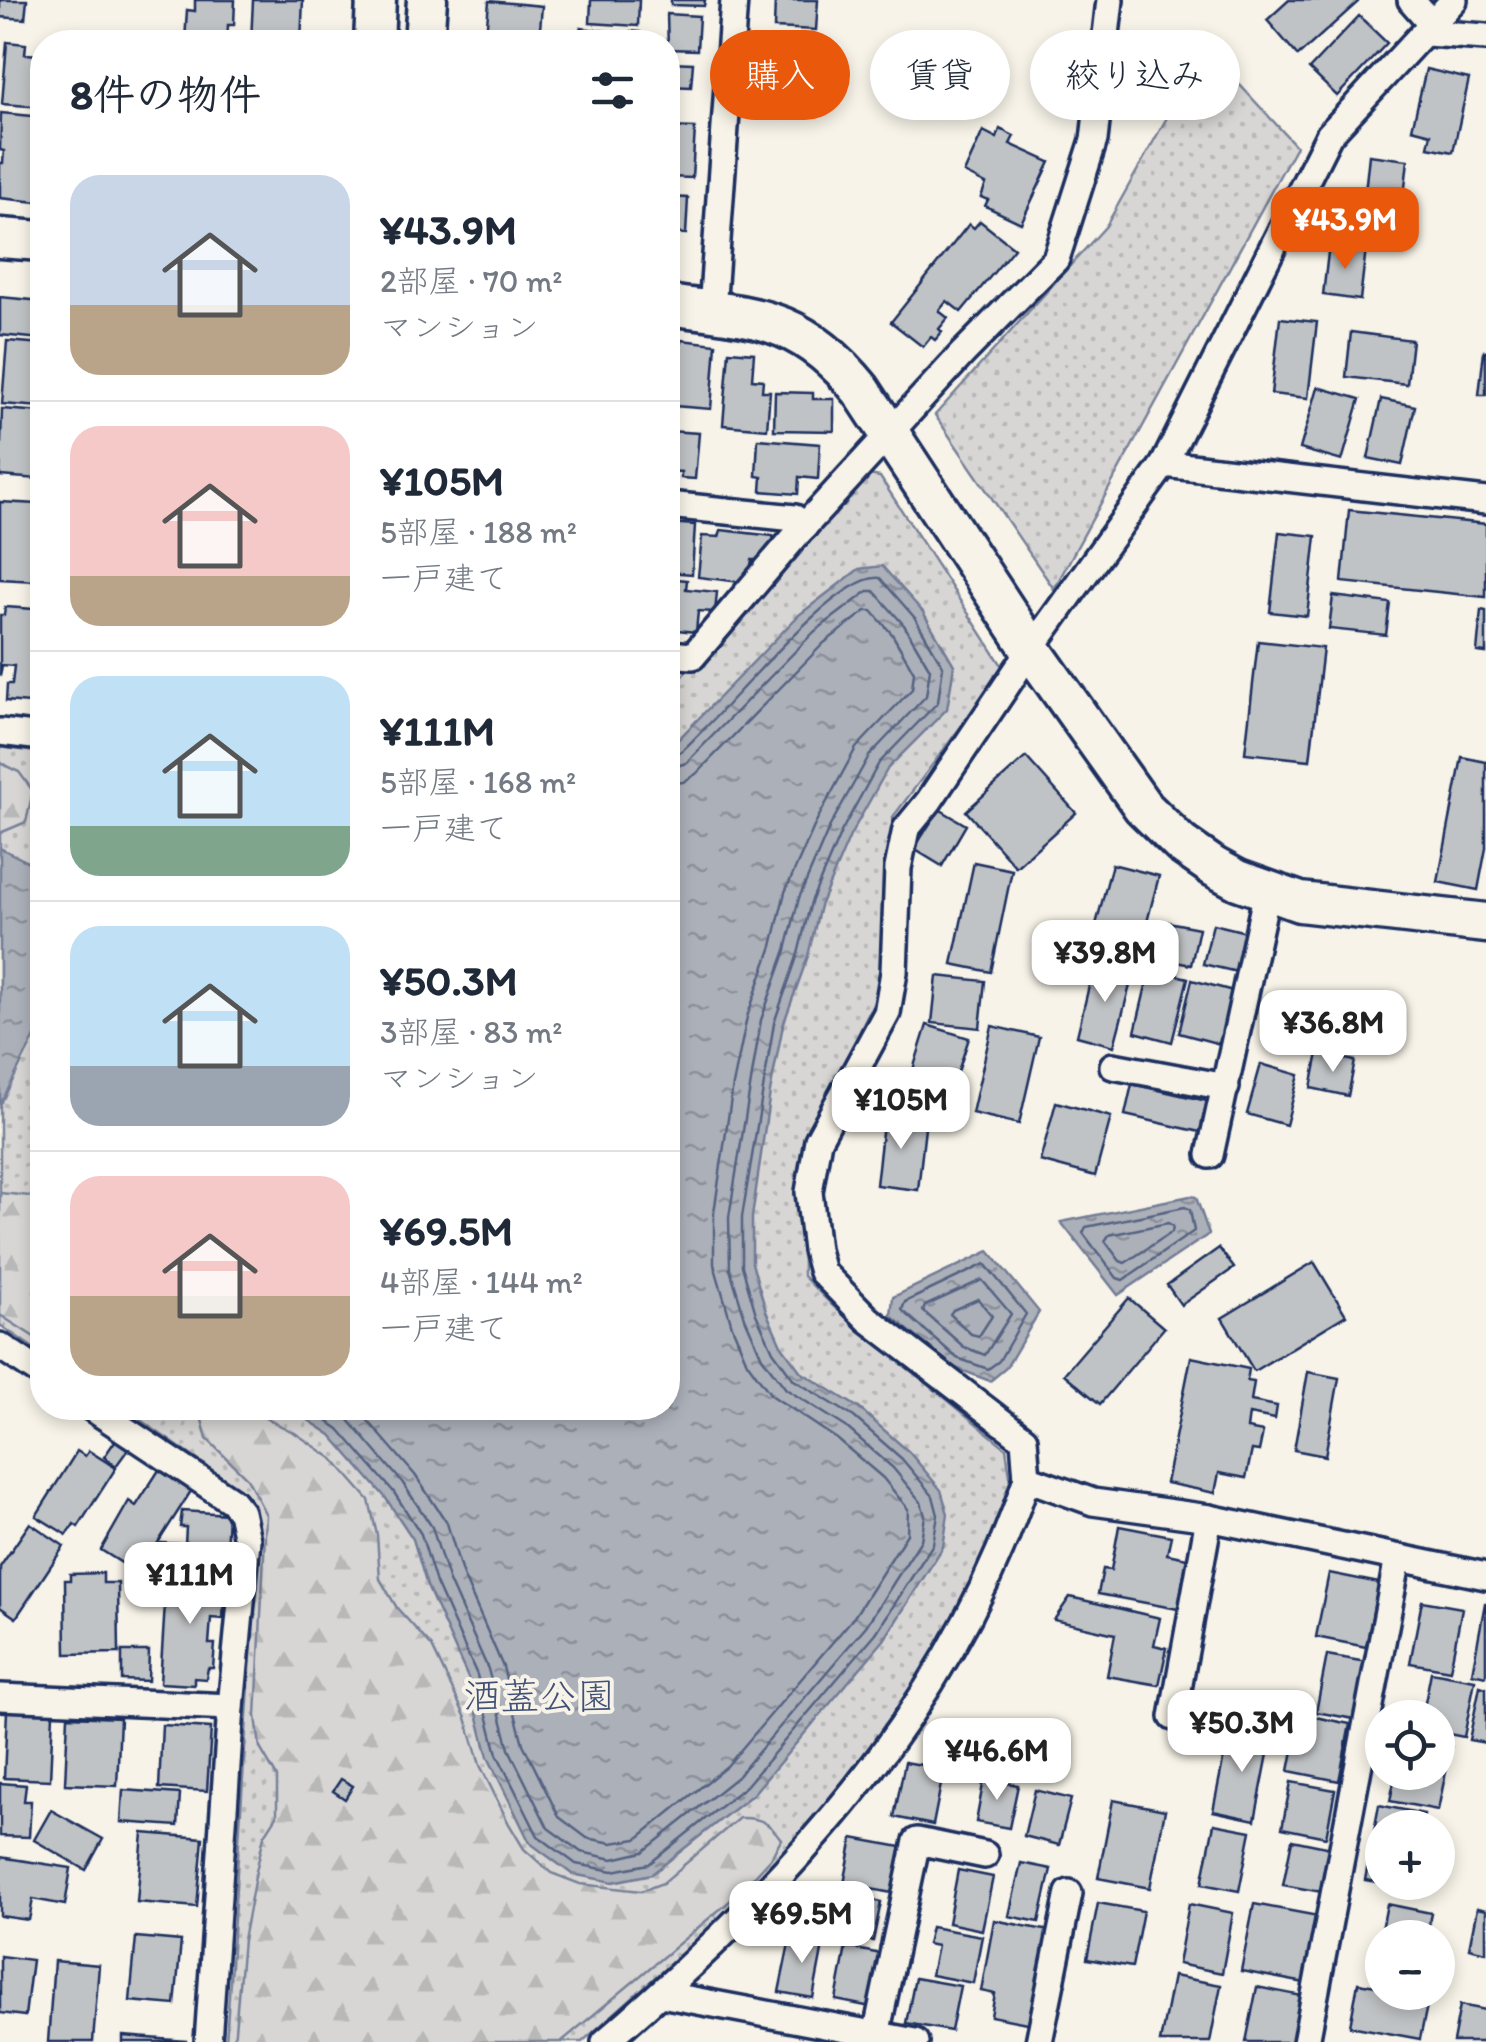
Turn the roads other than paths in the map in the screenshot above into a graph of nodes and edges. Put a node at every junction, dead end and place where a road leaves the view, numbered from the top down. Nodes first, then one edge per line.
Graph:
1 (376, 0) edge
2 (427, 0) edge
3 (734, 0) edge
4 (1110, 0) edge
5 (1411, 0) edge
6 (1454, 0) edge
7 (1430, 29) junction
8 (375, 30) edge
9 (425, 30) edge
10 (1486, 37) edge
11 (0, 238) edge
12 (30, 240) edge
13 (680, 307) edge
14 (712, 311) junction
15 (890, 434) junction
16 (1164, 464) junction
17 (1486, 501) edge
18 (680, 506) edge
19 (804, 527) junction
20 (1032, 648) junction
21 (680, 655) edge
22 (0, 732) edge
23 (30, 736) edge
24 (1267, 892) junction
25 (1486, 923) edge
26 (1112, 1066) dead end
27 (1226, 1086) junction
28 (1210, 1155) dead end
29 (0, 1346) edge
30 (30, 1366) edge
31 (110, 1420) edge
32 (1027, 1478) junction
33 (1208, 1518) junction
34 (1398, 1558) junction
35 (1486, 1576) edge
36 (0, 1697) edge
37 (230, 1707) junction
38 (1173, 1717) dead end
39 (985, 1855) dead end
40 (1069, 1893) dead end
41 (661, 1994) junction
42 (841, 2035) edge
43 (876, 2035) junction
44 (208, 2042) edge
45 (605, 2042) edge
46 (915, 2042) edge
47 (1039, 2042) edge
48 (1306, 2042) edge

1 - 8 street
2 - 9 street
3 - 14 street
4 - 15 street
5 - 7 street
6 - 7 street
7 - 10 street
7 - 16 street
11 - 12 street
13 - 14 street
14 - 15 street
15 - 19 street
15 - 20 street
16 - 17 street
16 - 20 street
18 - 19 street
19 - 21 street
20 - 24 street
20 - 32 street
22 - 23 street
24 - 25 street
24 - 27 street
26 - 27 street
27 - 28 street
29 - 30 street
31 - 37 street
32 - 33 street
32 - 41 street
33 - 34 street
33 - 38 street
34 - 35 street
34 - 48 street
36 - 37 street
37 - 44 street
39 - 43 street
40 - 47 street
41 - 42 street
41 - 45 street
42 - 43 street
43 - 46 street

